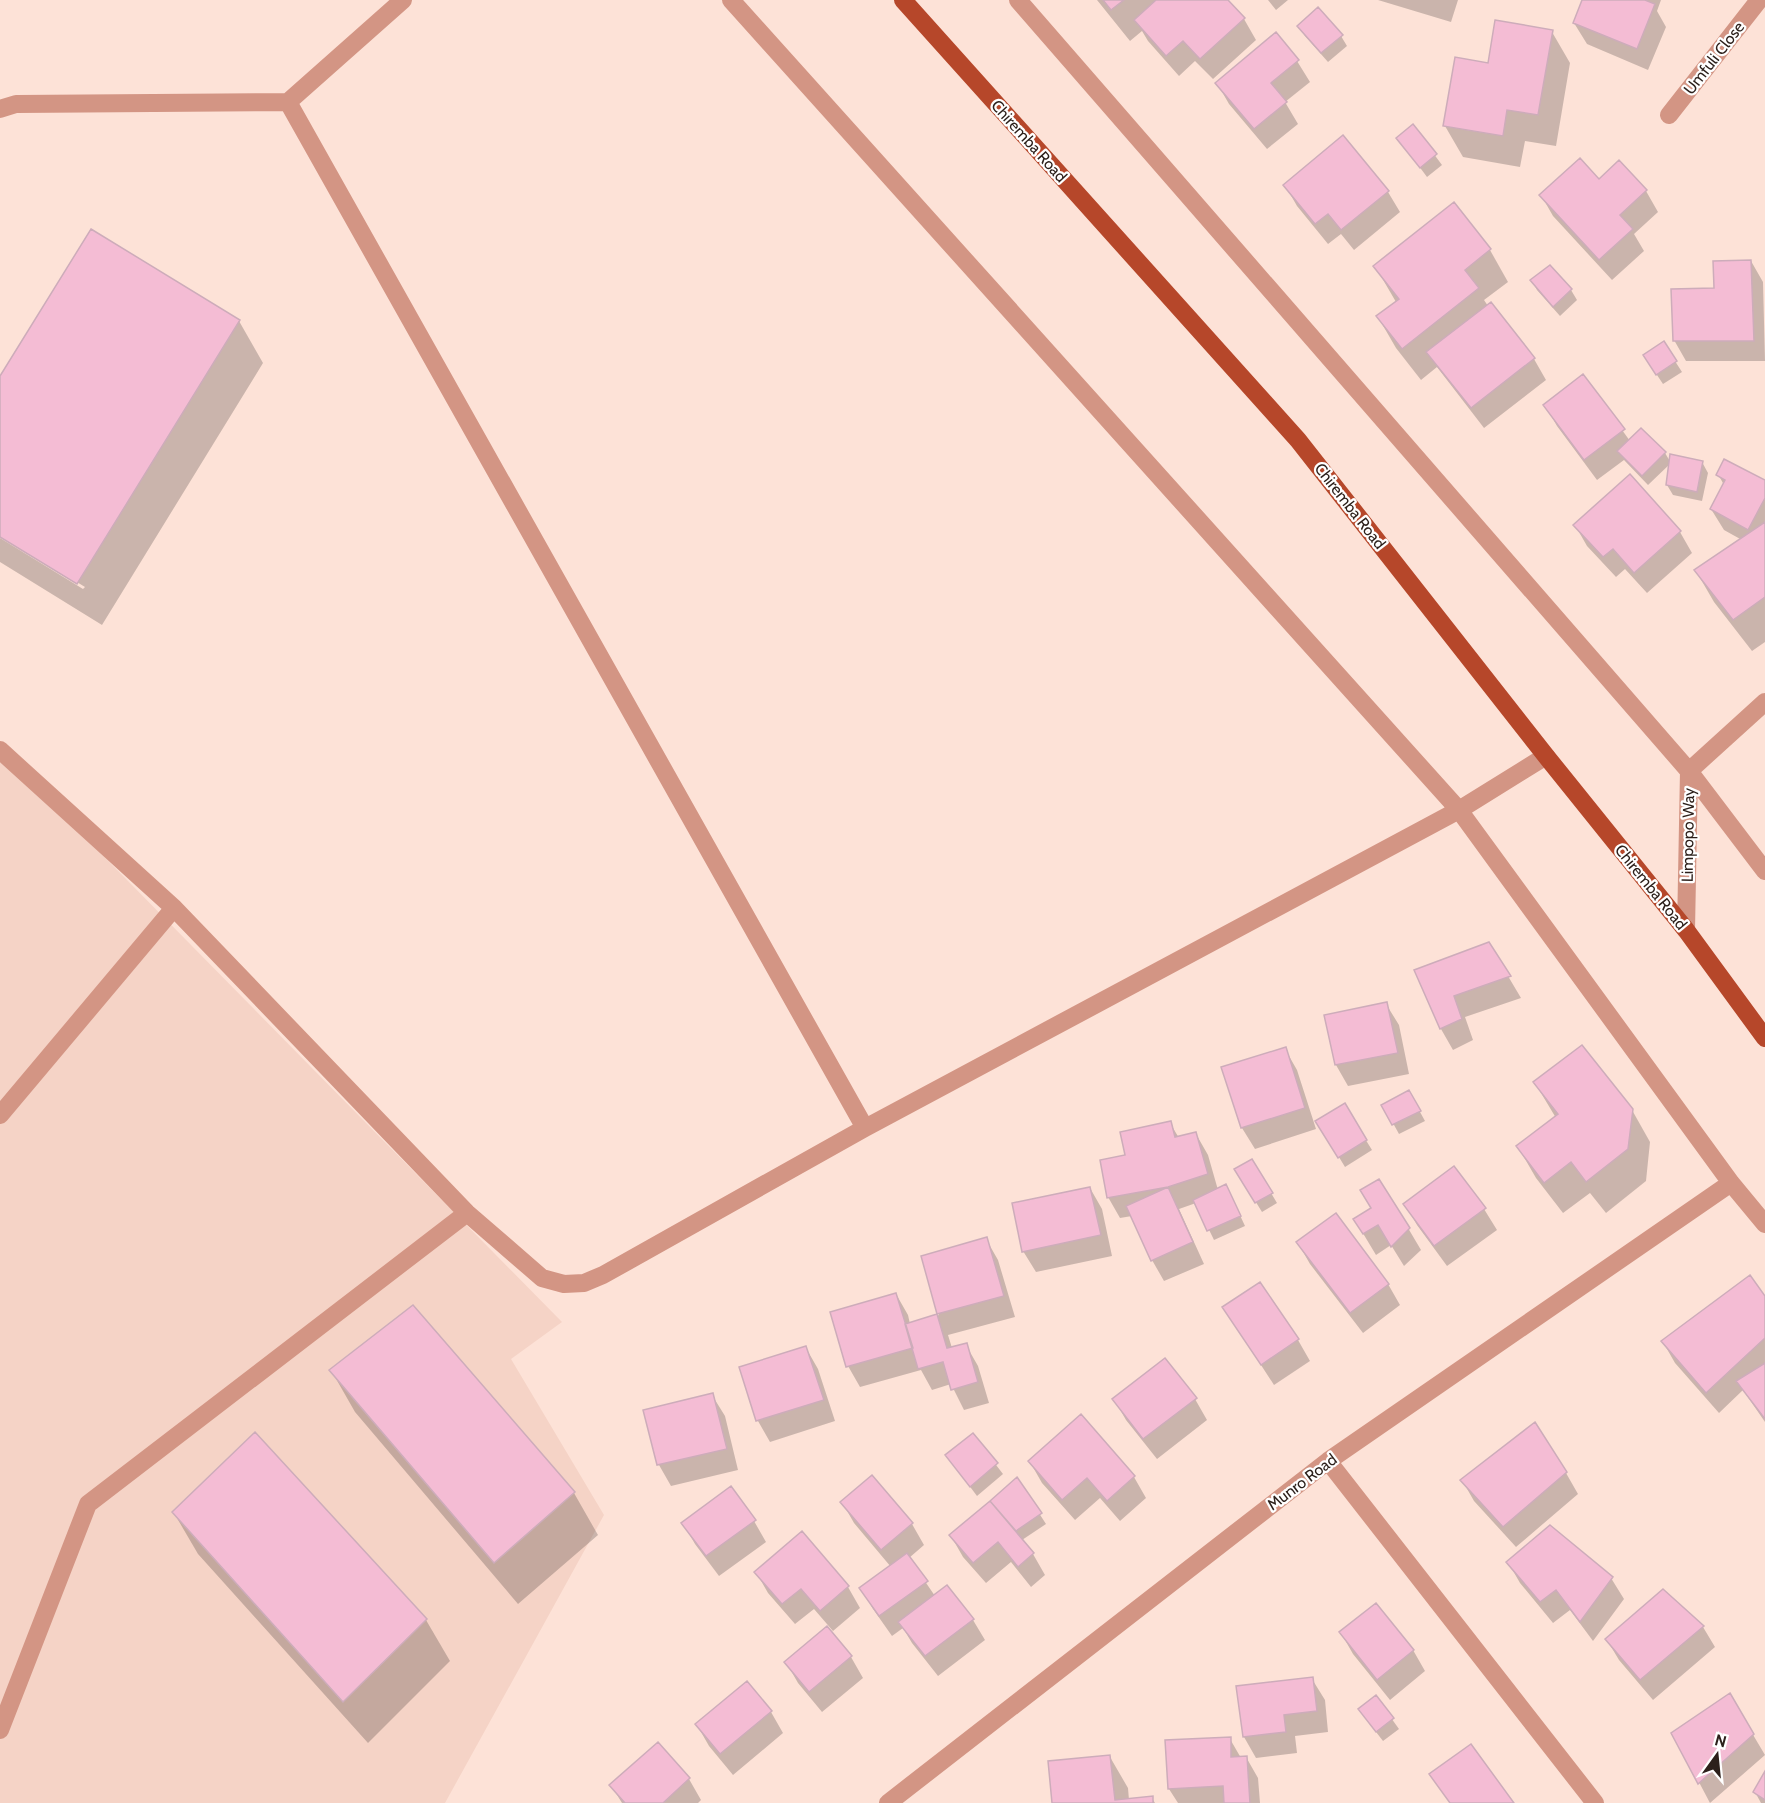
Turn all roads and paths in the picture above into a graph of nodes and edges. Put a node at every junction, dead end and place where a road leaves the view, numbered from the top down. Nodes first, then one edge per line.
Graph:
1 (403, 0) edge
2 (731, 0) edge
3 (903, 0) edge
4 (1018, 0) edge
5 (1759, 0) edge
6 (288, 102) junction
7 (0, 109) edge
8 (1669, 115) dead end
9 (1765, 702) edge
10 (0, 750) edge
11 (1546, 756) junction
12 (1689, 771) junction
13 (1459, 810) junction
14 (1765, 872) edge
15 (174, 908) junction
16 (1686, 930) junction
17 (1765, 1038) edge
18 (0, 1115) edge
19 (865, 1128) junction
20 (1731, 1183) junction
21 (467, 1213) junction
22 (1765, 1224) edge
23 (1328, 1461) junction
24 (0, 1730) edge
25 (888, 1803) edge
26 (1595, 1803) edge

1 - 6 street
2 - 13 street
3 - 11 main road, Chiremba Road
4 - 12 street
5 - 8 street, Umfuli Close
6 - 7 street
6 - 19 street
9 - 12 street, Limpopo Way
10 - 15 street
11 - 13 street
11 - 16 main road, Chiremba Road
12 - 14 street
12 - 16 street, Limpopo Way
13 - 19 street
13 - 20 street
15 - 18 street
15 - 21 street
16 - 17 main road, Chiremba Road
19 - 21 street
20 - 22 street
20 - 23 street, Munro Road
21 - 24 street
23 - 25 street, Munro Road
23 - 26 street

